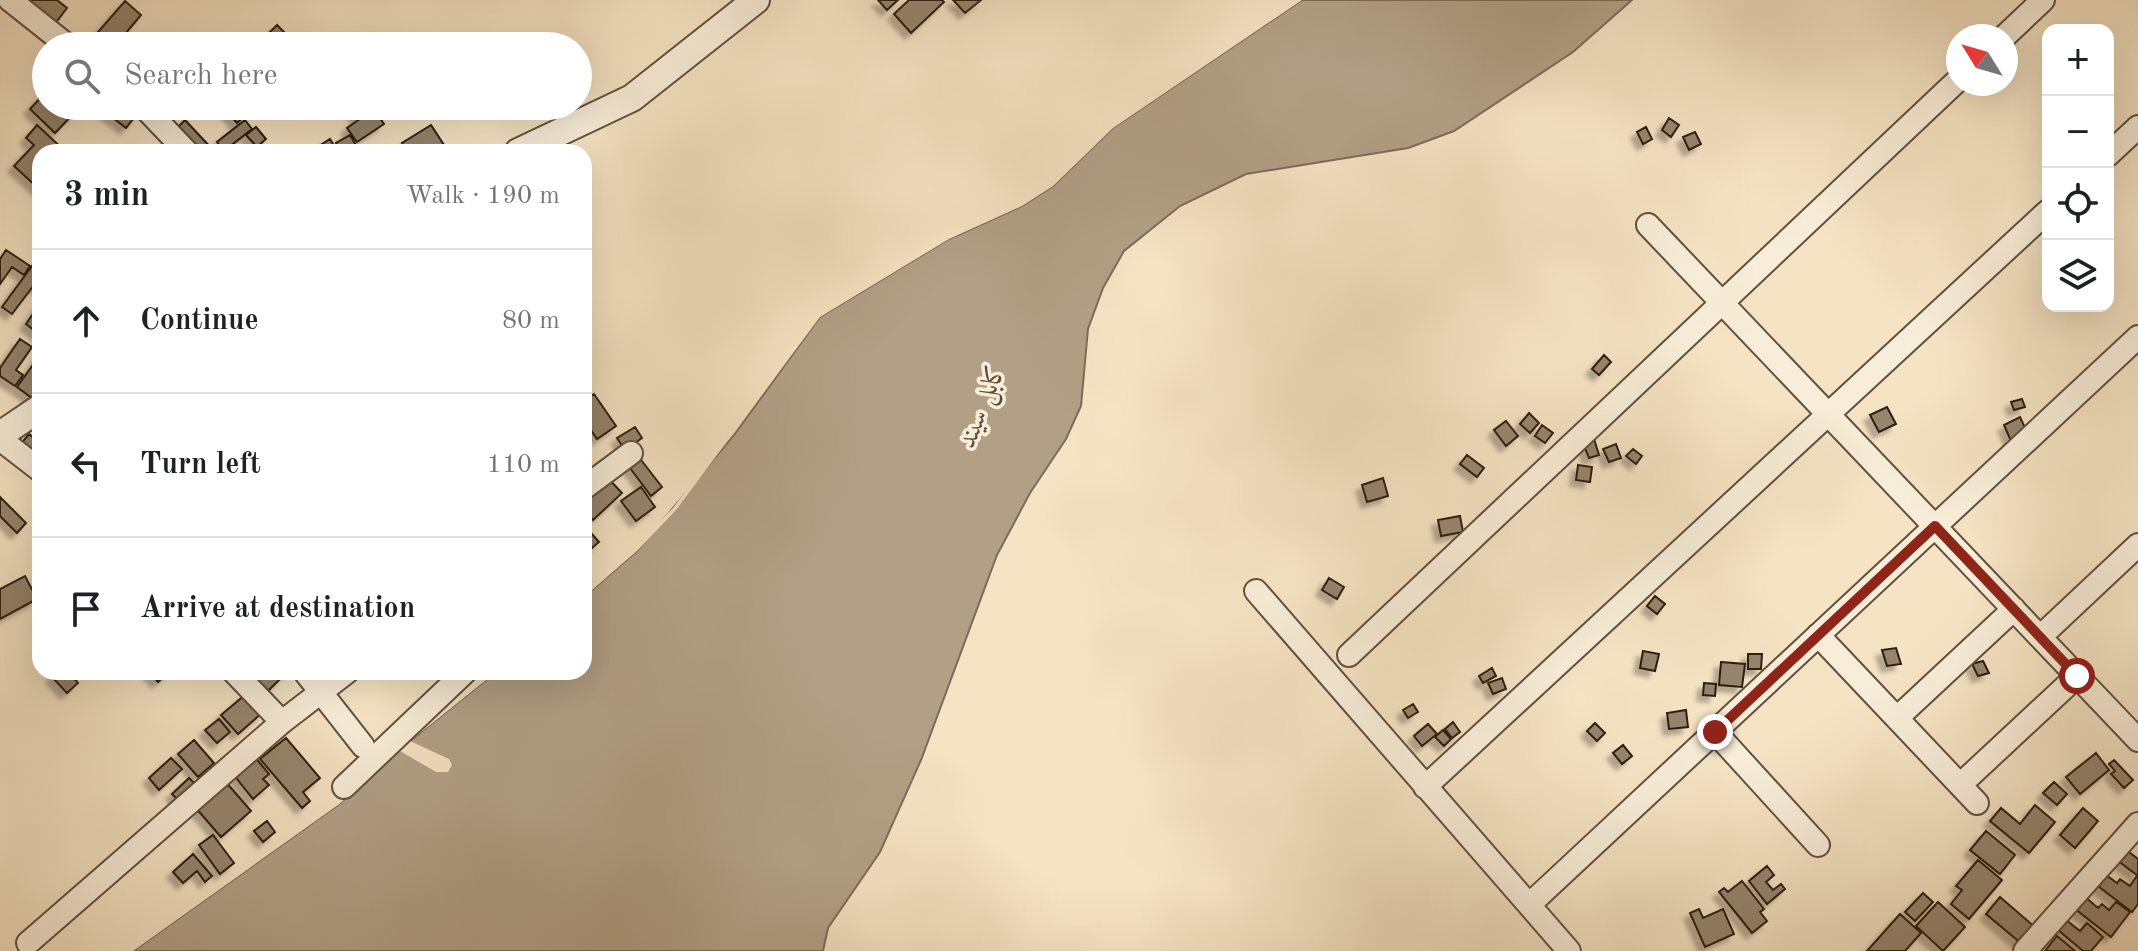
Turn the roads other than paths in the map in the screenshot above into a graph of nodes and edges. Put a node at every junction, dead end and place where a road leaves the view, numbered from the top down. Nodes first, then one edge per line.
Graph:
1 (10, 0) edge
2 (756, 0) edge
3 (2043, 0) edge
4 (2018, 24) edge
5 (50, 32) edge
6 (1946, 91) edge
7 (592, 117) edge
8 (156, 120) edge
9 (586, 120) edge
10 (2138, 127) edge
11 (179, 144) edge
12 (535, 144) edge
13 (2114, 149) edge
14 (2042, 217) edge
15 (1648, 225) dead end
16 (1722, 303) junction
17 (2138, 337) edge
18 (32, 414) edge
19 (1828, 414) junction
20 (0, 437) edge
21 (631, 453) dead end
22 (32, 463) edge
23 (592, 482) edge
24 (1935, 526) junction
25 (2138, 545) edge
26 (1256, 591) dead end
27 (2014, 609) junction
28 (1818, 635) junction
29 (2040, 637) junction
30 (1349, 655) dead end
31 (2077, 676) junction
32 (242, 680) edge
33 (313, 680) edge
34 (337, 680) edge
35 (450, 680) edge
36 (323, 691) junction
37 (1897, 718) junction
38 (282, 722) junction
39 (1715, 732) junction
40 (2138, 740) edge
41 (363, 746) dead end
42 (1960, 785) junction
43 (344, 787) dead end
44 (1425, 787) junction
45 (1977, 803) dead end
46 (2138, 824) edge
47 (1818, 845) dead end
48 (1529, 905) junction
49 (28, 943) dead end
50 (1569, 951) edge
51 (2025, 951) edge

1 - 5 street
2 - 7 street
3 - 4 street
6 - 16 street
8 - 11 street
9 - 12 street
10 - 13 street
14 - 19 street
15 - 16 street
16 - 19 street
16 - 30 street
17 - 24 street
18 - 20 street
19 - 24 street
19 - 44 street
20 - 22 street
21 - 23 street
24 - 27 street
24 - 28 street
25 - 29 street
26 - 44 street
27 - 29 street
27 - 37 street
28 - 37 street
28 - 39 street
29 - 31 street
31 - 40 street
31 - 42 street
32 - 38 street
33 - 36 street
34 - 36 street
35 - 43 street
36 - 38 street
36 - 41 street
37 - 42 street
38 - 49 street
39 - 47 street
39 - 48 street
42 - 45 street
44 - 48 street
46 - 51 street
48 - 50 street

